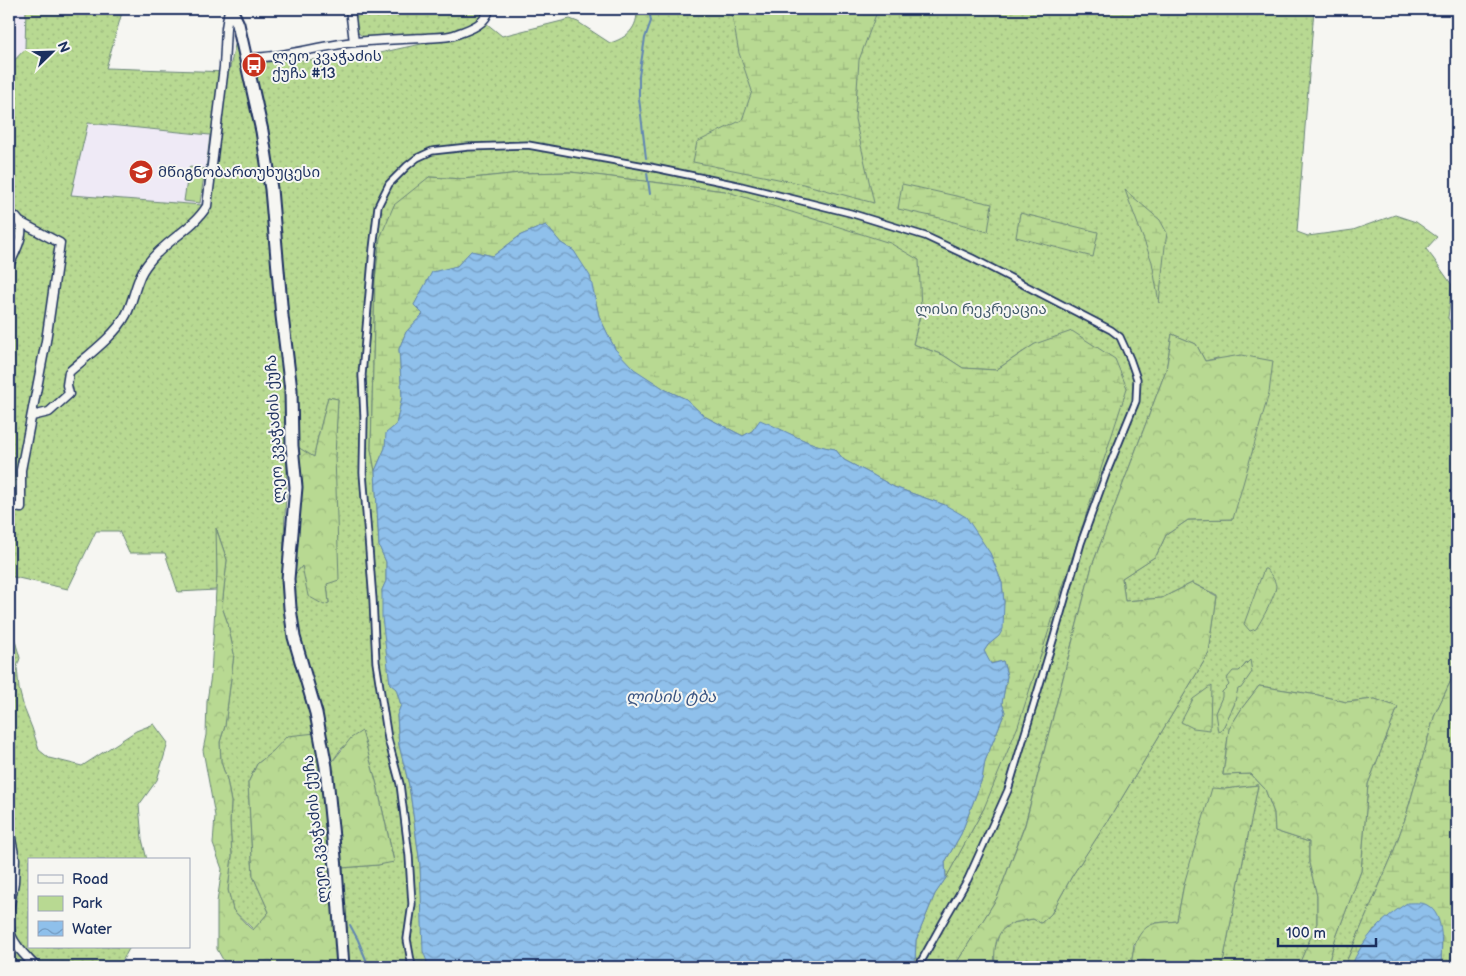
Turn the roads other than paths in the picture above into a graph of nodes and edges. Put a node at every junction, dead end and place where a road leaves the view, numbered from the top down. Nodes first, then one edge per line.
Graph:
1 (230, 9) edge
2 (350, 9) edge
3 (489, 9) edge
4 (354, 42) junction
5 (246, 58) junction
6 (9, 213) edge
7 (20, 222) junction
8 (9, 266) edge
9 (32, 416) junction
10 (9, 506) edge
11 (9, 829) edge
12 (9, 910) edge
13 (9, 914) edge
14 (36, 967) edge
15 (343, 967) edge
16 (412, 967) edge
17 (918, 967) edge

1 - 5 main road, ლეო კვაჭაძის ქუჩა
1 - 9 street
2 - 4 street
3 - 4 street
4 - 5 street
5 - 15 main road, ლეო კვაჭაძის ქუჩა
6 - 7 street
7 - 8 street
7 - 9 street
9 - 10 street
11 - 12 street
13 - 14 street
16 - 17 street

